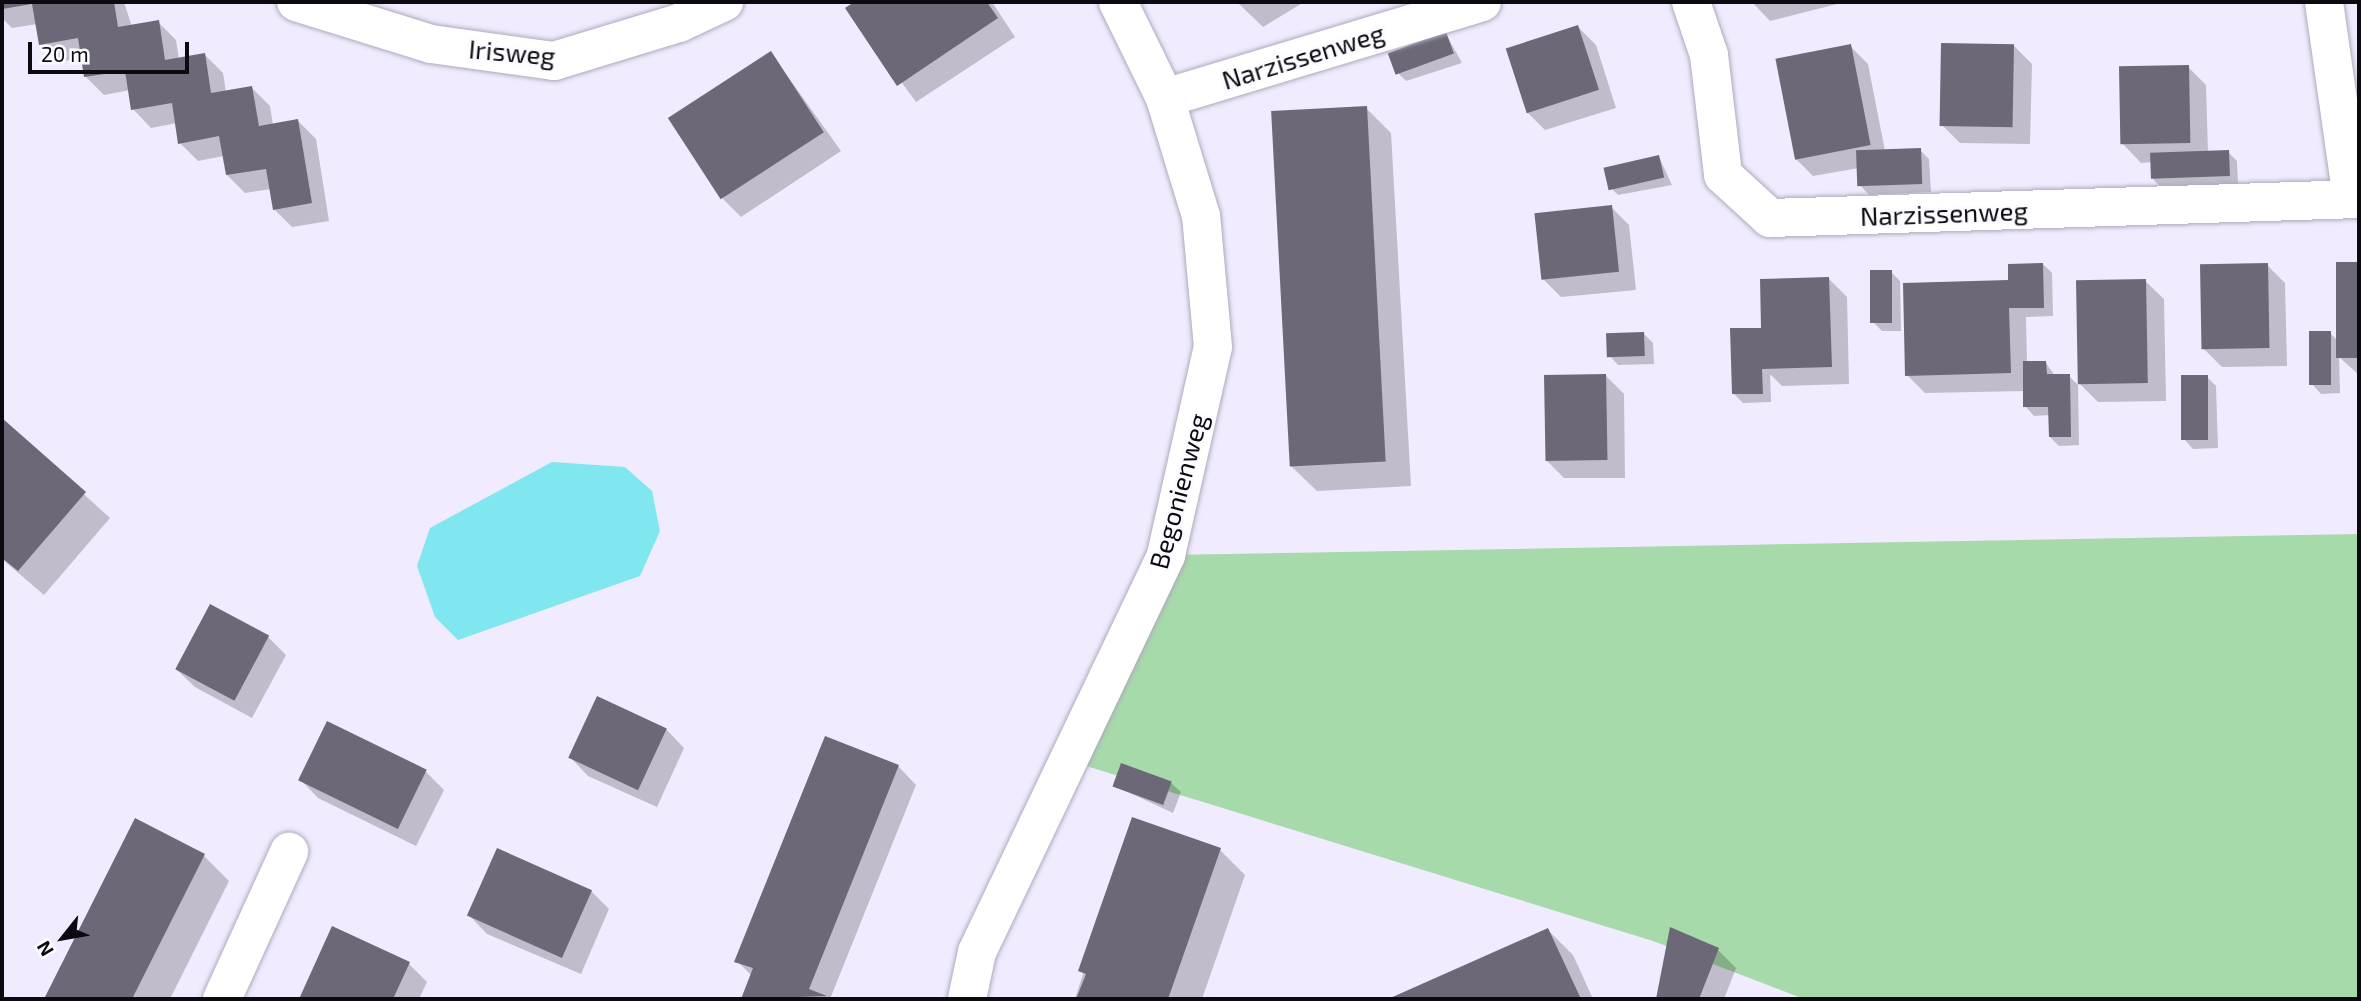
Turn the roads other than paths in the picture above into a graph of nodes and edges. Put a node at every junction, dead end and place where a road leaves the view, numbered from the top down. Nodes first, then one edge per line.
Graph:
1 (296, 2) edge
2 (724, 2) edge
3 (1118, 2) edge
4 (1482, 2) edge
5 (1691, 2) edge
6 (2324, 2) edge
7 (1165, 98) junction
8 (2355, 199) edge
9 (289, 852) dead end
10 (222, 999) edge
11 (967, 999) edge

1 - 2 street, Irisweg
3 - 7 street, Begonienweg
4 - 7 street, Narzissenweg
5 - 8 street, Narzissenweg
6 - 8 street
7 - 11 street, Begonienweg
9 - 10 street

